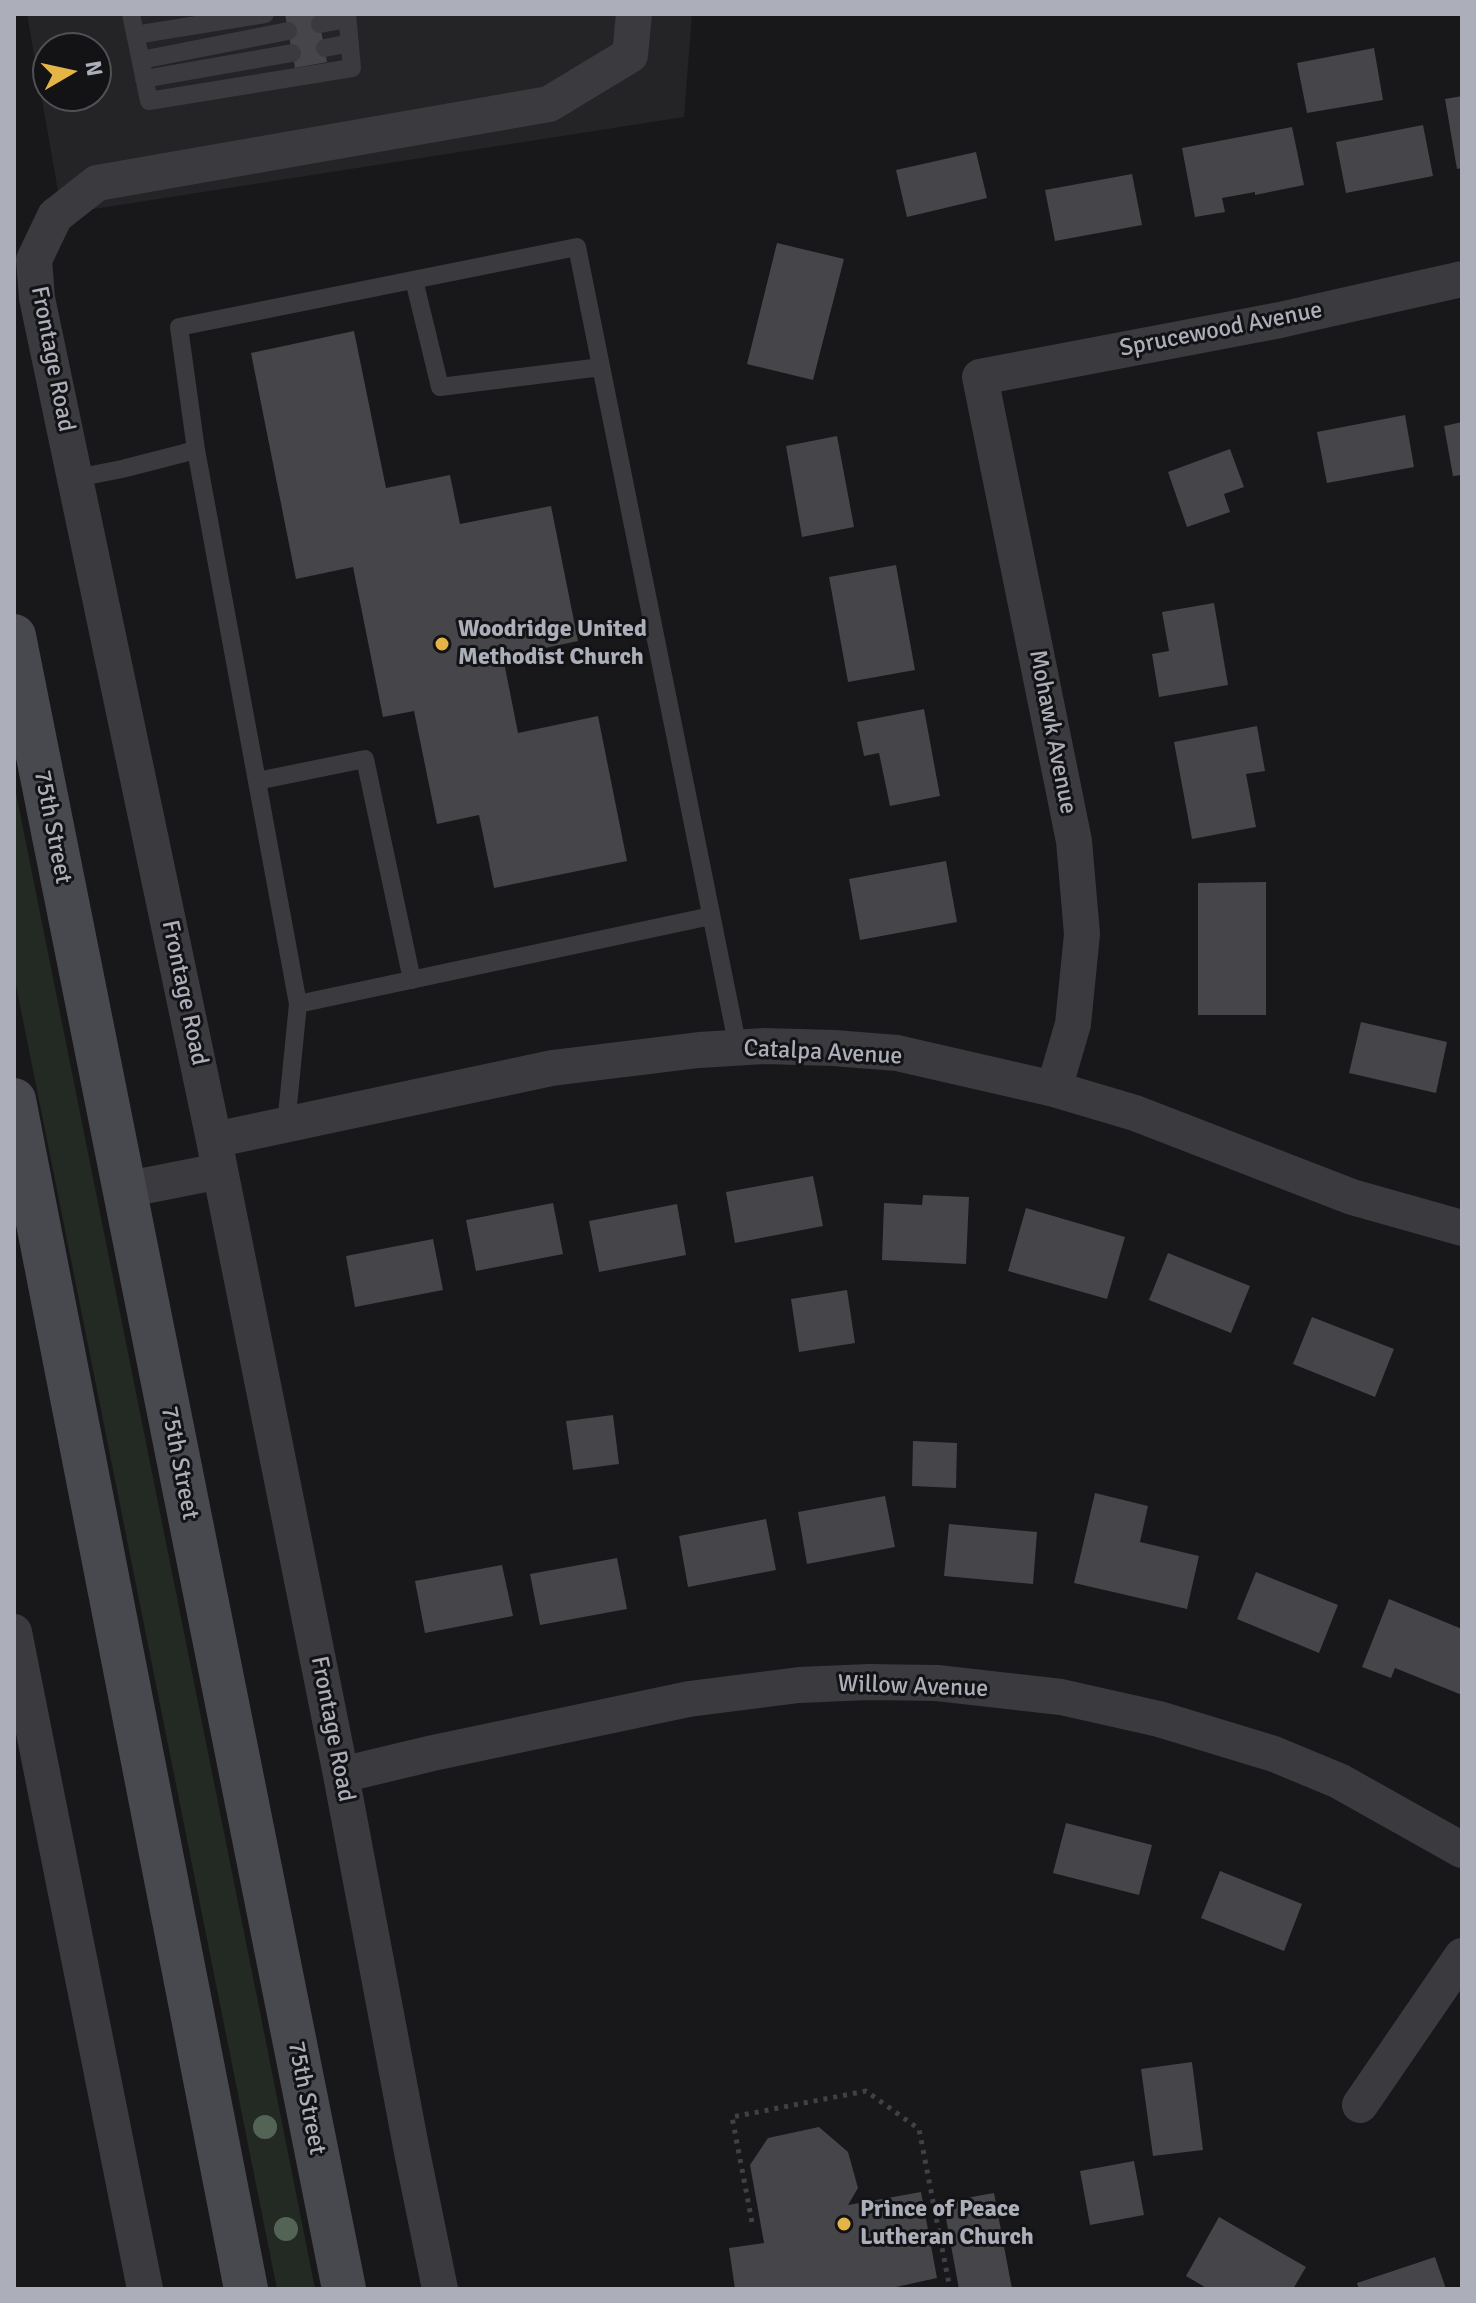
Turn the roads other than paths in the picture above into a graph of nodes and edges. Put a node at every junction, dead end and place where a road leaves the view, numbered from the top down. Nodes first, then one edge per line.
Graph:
1 (131, 14) edge
2 (265, 14) edge
3 (634, 14) edge
4 (347, 16) edge
5 (320, 24) dead end
6 (288, 31) dead end
7 (135, 35) junction
8 (350, 43) junction
9 (325, 48) dead end
10 (292, 53) dead end
11 (143, 69) junction
12 (1462, 279) edge
13 (414, 280) junction
14 (601, 367) junction
15 (980, 377) joint
16 (196, 450) junction
17 (76, 478) junction
18 (14, 636) edge
19 (257, 781) junction
20 (711, 916) junction
21 (412, 980) junction
22 (298, 1004) junction
23 (738, 1048) junction
24 (1054, 1089) junction
25 (14, 1100) edge
26 (286, 1125) junction
27 (217, 1155) junction
28 (124, 1190) junction
29 (1462, 1228) edge
30 (14, 1632) edge
31 (341, 1775) junction
32 (1462, 1850) edge
33 (1462, 1956) edge
34 (1360, 2105) dead end
35 (145, 2289) edge
36 (246, 2289) edge
37 (344, 2289) edge
38 (440, 2289) edge

1 - 7 lane
2 - 7 lane
3 - 17 street, Frontage Road
4 - 5 lane
4 - 8 lane
6 - 11 lane
7 - 11 lane
8 - 9 lane
8 - 11 lane
10 - 11 lane
12 - 15 street, Sprucewood Avenue
13 - 14 lane
13 - 14 lane
13 - 16 lane
14 - 20 lane
15 - 24 street, Mohawk Avenue
16 - 17 lane
16 - 19 lane
17 - 27 street, Frontage Road
18 - 28 main road, 75th Street
19 - 21 lane
19 - 22 lane
20 - 21 lane
20 - 23 lane
21 - 22 lane
22 - 26 lane
23 - 24 street, Catalpa Avenue
23 - 26 street, Catalpa Avenue
24 - 29 street, Catalpa Avenue
25 - 36 main road
26 - 27 street, Catalpa Avenue
27 - 28 street, Catalpa Avenue
27 - 31 street, Frontage Road
28 - 37 main road, 75th Street
30 - 35 street
31 - 32 street, Willow Avenue
31 - 38 street, Frontage Road
33 - 34 street

